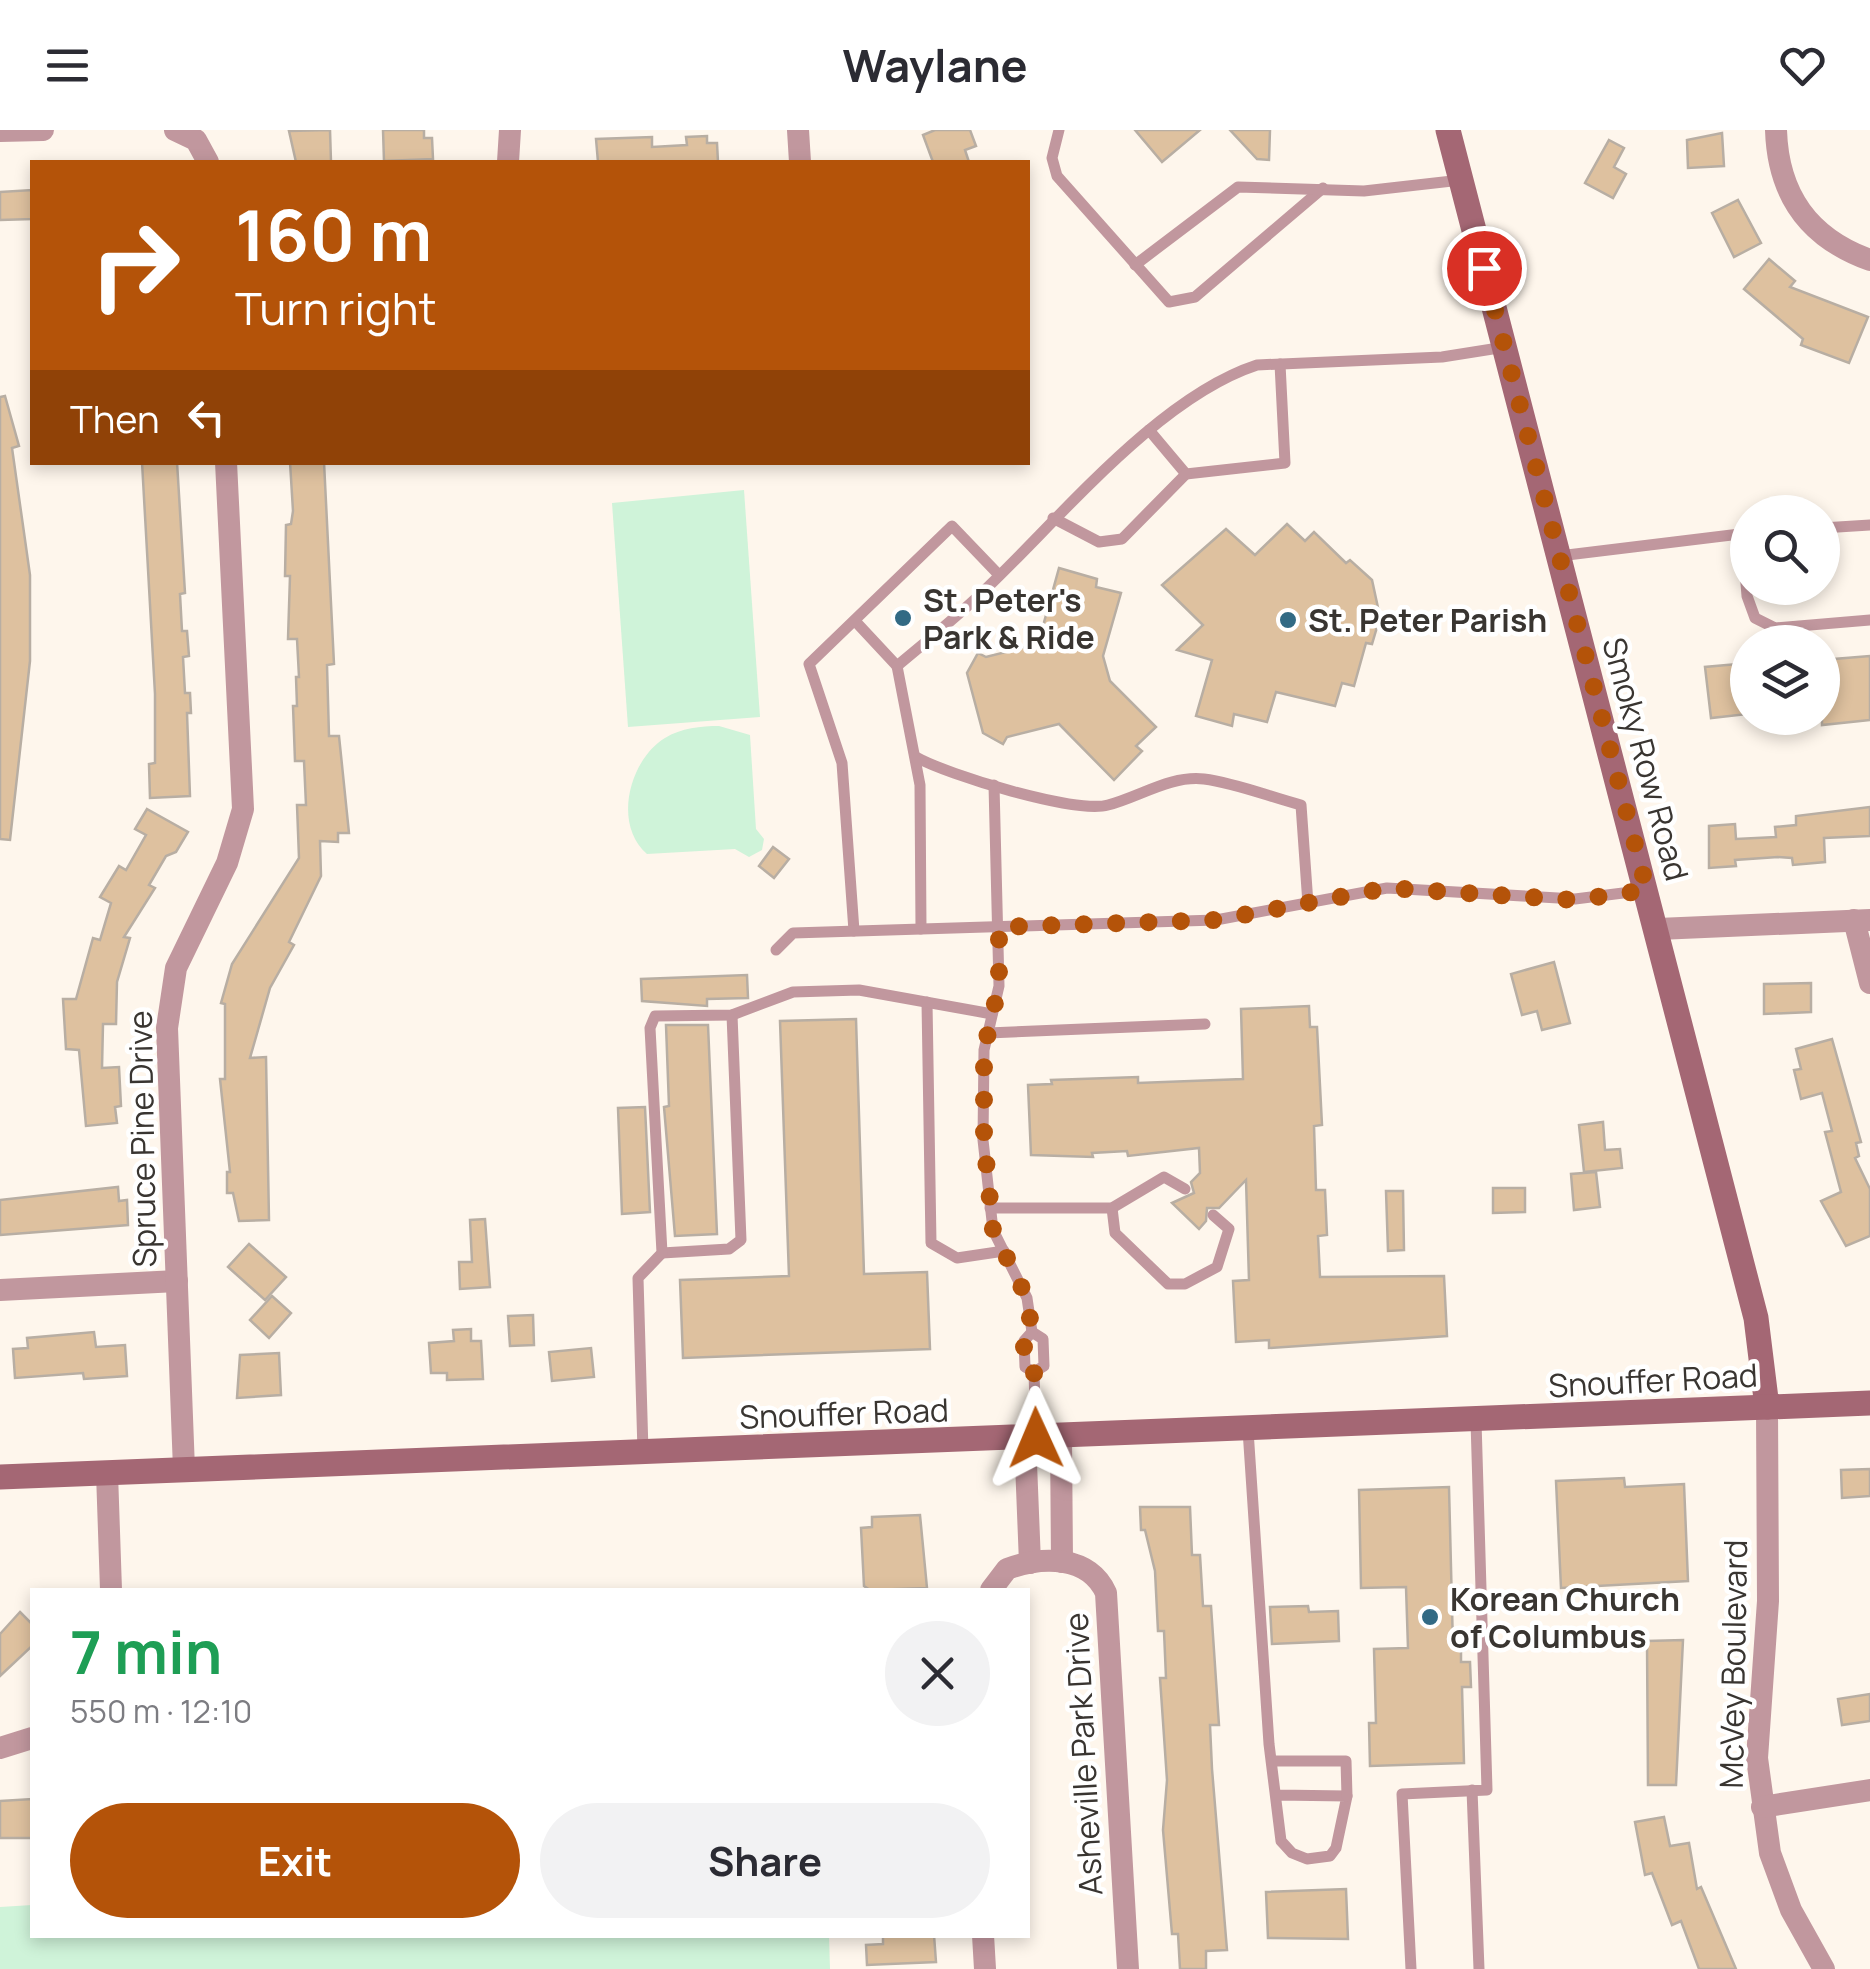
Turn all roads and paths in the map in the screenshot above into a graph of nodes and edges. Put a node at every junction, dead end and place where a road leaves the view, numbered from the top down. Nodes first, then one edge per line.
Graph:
1 (43, 130) edge
2 (174, 130) edge
3 (510, 130) edge
4 (798, 130) edge
5 (1059, 130) edge
6 (1448, 130) edge
7 (1776, 130) edge
8 (0, 131) edge
9 (207, 160) edge
10 (508, 160) edge
11 (800, 160) edge
12 (1461, 180) junction
13 (1323, 188) junction
14 (1870, 260) edge
15 (1135, 265) junction
16 (1505, 347) junction
17 (1280, 364) junction
18 (1150, 430) junction
19 (226, 465) edge
20 (1186, 474) junction
21 (1054, 518) junction
22 (1870, 525) edge
23 (1840, 527) edge
24 (1730, 535) edge
25 (1559, 556) junction
26 (998, 575) junction
27 (1749, 605) edge
28 (1870, 620) edge
29 (856, 622) junction
30 (896, 666) junction
31 (916, 756) junction
32 (994, 784) junction
33 (1647, 890) junction
34 (1308, 904) junction
35 (1862, 920) edge
36 (999, 927) junction
37 (922, 929) junction
38 (1658, 929) junction
39 (854, 931) junction
40 (776, 950) dead end
41 (1870, 983) edge
42 (927, 1002) junction
43 (992, 1014) junction
44 (732, 1015) junction
45 (1205, 1024) dead end
46 (988, 1033) junction
47 (1186, 1189) dead end
48 (990, 1208) junction
49 (1112, 1208) junction
50 (1213, 1214) dead end
51 (1004, 1252) junction
52 (662, 1254) junction
53 (177, 1281) junction
54 (0, 1290) edge
55 (1032, 1332) junction
56 (1034, 1372) junction
57 (1870, 1403) edge
58 (1766, 1407) junction
59 (1476, 1421) junction
60 (1248, 1430) junction
61 (1041, 1438) junction
62 (643, 1453) junction
63 (184, 1469) junction
64 (106, 1473) junction
65 (0, 1477) edge
66 (1030, 1562) junction
67 (1062, 1562) junction
68 (112, 1588) edge
69 (993, 1588) edge
70 (30, 1739) edge
71 (0, 1748) edge
72 (1272, 1760) junction
73 (1472, 1790) junction
74 (1870, 1790) edge
75 (1277, 1795) junction
76 (1347, 1796) junction
77 (1762, 1807) junction
78 (983, 1938) edge
79 (985, 1969) edge
80 (1128, 1969) edge
81 (1410, 1969) edge
82 (1479, 1969) edge
83 (1824, 1969) edge

1 - 8 street
2 - 9 street
3 - 10 street
4 - 11 street
5 - 15 lane
6 - 12 main road, Smoky Row Road
7 - 14 street
12 - 13 lane
12 - 16 main road, Smoky Row Road
13 - 15 lane
13 - 15 lane
16 - 17 lane
16 - 25 main road, Smoky Row Road
17 - 18 lane
17 - 20 lane
18 - 20 lane
18 - 21 lane
19 - 53 street, Spruce Pine Drive
20 - 21 lane
21 - 26 lane
22 - 23 lane
24 - 25 lane
25 - 33 main road, Smoky Row Road
26 - 29 lane
26 - 30 lane
27 - 28 lane
29 - 30 lane
29 - 39 lane
30 - 31 lane
31 - 32 lane
31 - 37 lane
32 - 34 lane
32 - 36 lane
33 - 34 lane
33 - 38 main road, Smoky Row Road
34 - 36 lane
35 - 38 street
35 - 41 street
36 - 37 lane
36 - 43 lane
37 - 39 lane
38 - 58 main road, Smoky Row Road
39 - 40 lane
42 - 43 lane
42 - 44 lane
42 - 51 lane
43 - 46 lane
44 - 52 lane
44 - 52 lane
45 - 46 lane
46 - 48 lane
47 - 49 lane
48 - 49 lane
48 - 51 lane
49 - 50 lane
51 - 55 lane
52 - 62 lane
53 - 54 street
53 - 63 street, Spruce Pine Drive
55 - 56 lane
55 - 56 lane
56 - 61 lane
57 - 58 main road, Snouffer Road
58 - 59 main road, Snouffer Road
58 - 77 street, McVey Boulevard
59 - 60 main road, Snouffer Road
59 - 73 lane
60 - 61 main road, Snouffer Road
60 - 72 lane
61 - 62 main road, Snouffer Road
61 - 66 street
61 - 67 street
62 - 63 main road, Snouffer Road
63 - 64 main road, Snouffer Road
64 - 65 main road, Snouffer Road
64 - 68 street
66 - 67 street
66 - 69 street
67 - 80 street, Asheville Park Drive
70 - 71 street
72 - 75 lane
72 - 76 lane
73 - 81 lane
73 - 82 lane
74 - 77 street
75 - 76 lane
75 - 76 lane
77 - 83 street, McVey Boulevard
78 - 79 street

